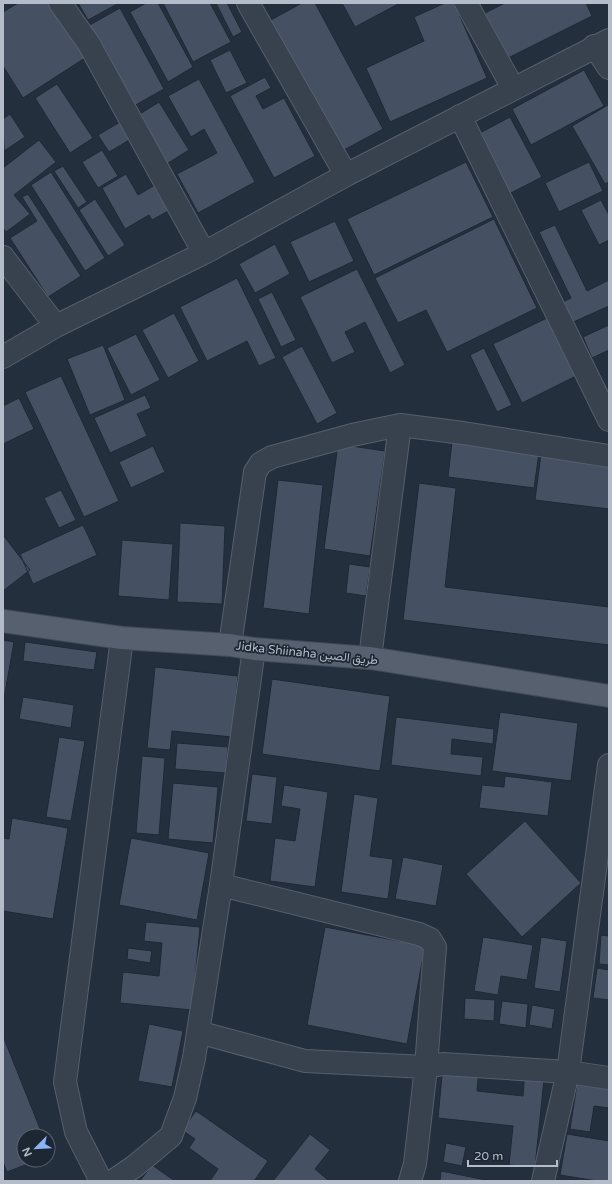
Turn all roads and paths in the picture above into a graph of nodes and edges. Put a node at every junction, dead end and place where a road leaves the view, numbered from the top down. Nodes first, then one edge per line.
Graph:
1 (60, 3) edge
2 (248, 3) edge
3 (466, 3) edge
4 (602, 43) edge
5 (609, 68) edge
6 (513, 88) junction
7 (460, 116) junction
8 (346, 175) junction
9 (204, 253) junction
10 (3, 257) edge
11 (56, 326) junction
12 (3, 357) edge
13 (609, 420) edge
14 (400, 425) junction
15 (609, 456) edge
16 (3, 621) edge
17 (122, 638) junction
18 (230, 645) junction
19 (254, 649) junction
20 (370, 658) junction
21 (609, 696) edge
22 (609, 765) edge
23 (222, 885) junction
24 (198, 1032) junction
25 (426, 1067) junction
26 (568, 1072) junction
27 (609, 1078) edge
28 (101, 1181) edge
29 (113, 1181) edge
30 (410, 1181) edge
31 (543, 1181) edge

1 - 9 street
2 - 8 street
3 - 6 street
4 - 5 street
4 - 6 street
6 - 7 street
7 - 8 street
7 - 13 street
8 - 9 street
9 - 11 street
10 - 11 street
11 - 12 street
14 - 15 street
14 - 18 street
14 - 20 street
16 - 17 main road, Jidka Shiinaha طريق الصين
17 - 18 main road, Jidka Shiinaha طريق الصين
17 - 28 street
18 - 19 main road, Jidka Shiinaha طريق الصين
19 - 20 main road, Jidka Shiinaha طريق الصين
19 - 23 street
20 - 21 main road, Jidka Shiinaha طريق الصين
22 - 26 street
23 - 24 street
23 - 25 street
24 - 25 street
24 - 29 street
25 - 26 street
25 - 30 street
26 - 27 street
26 - 31 street

